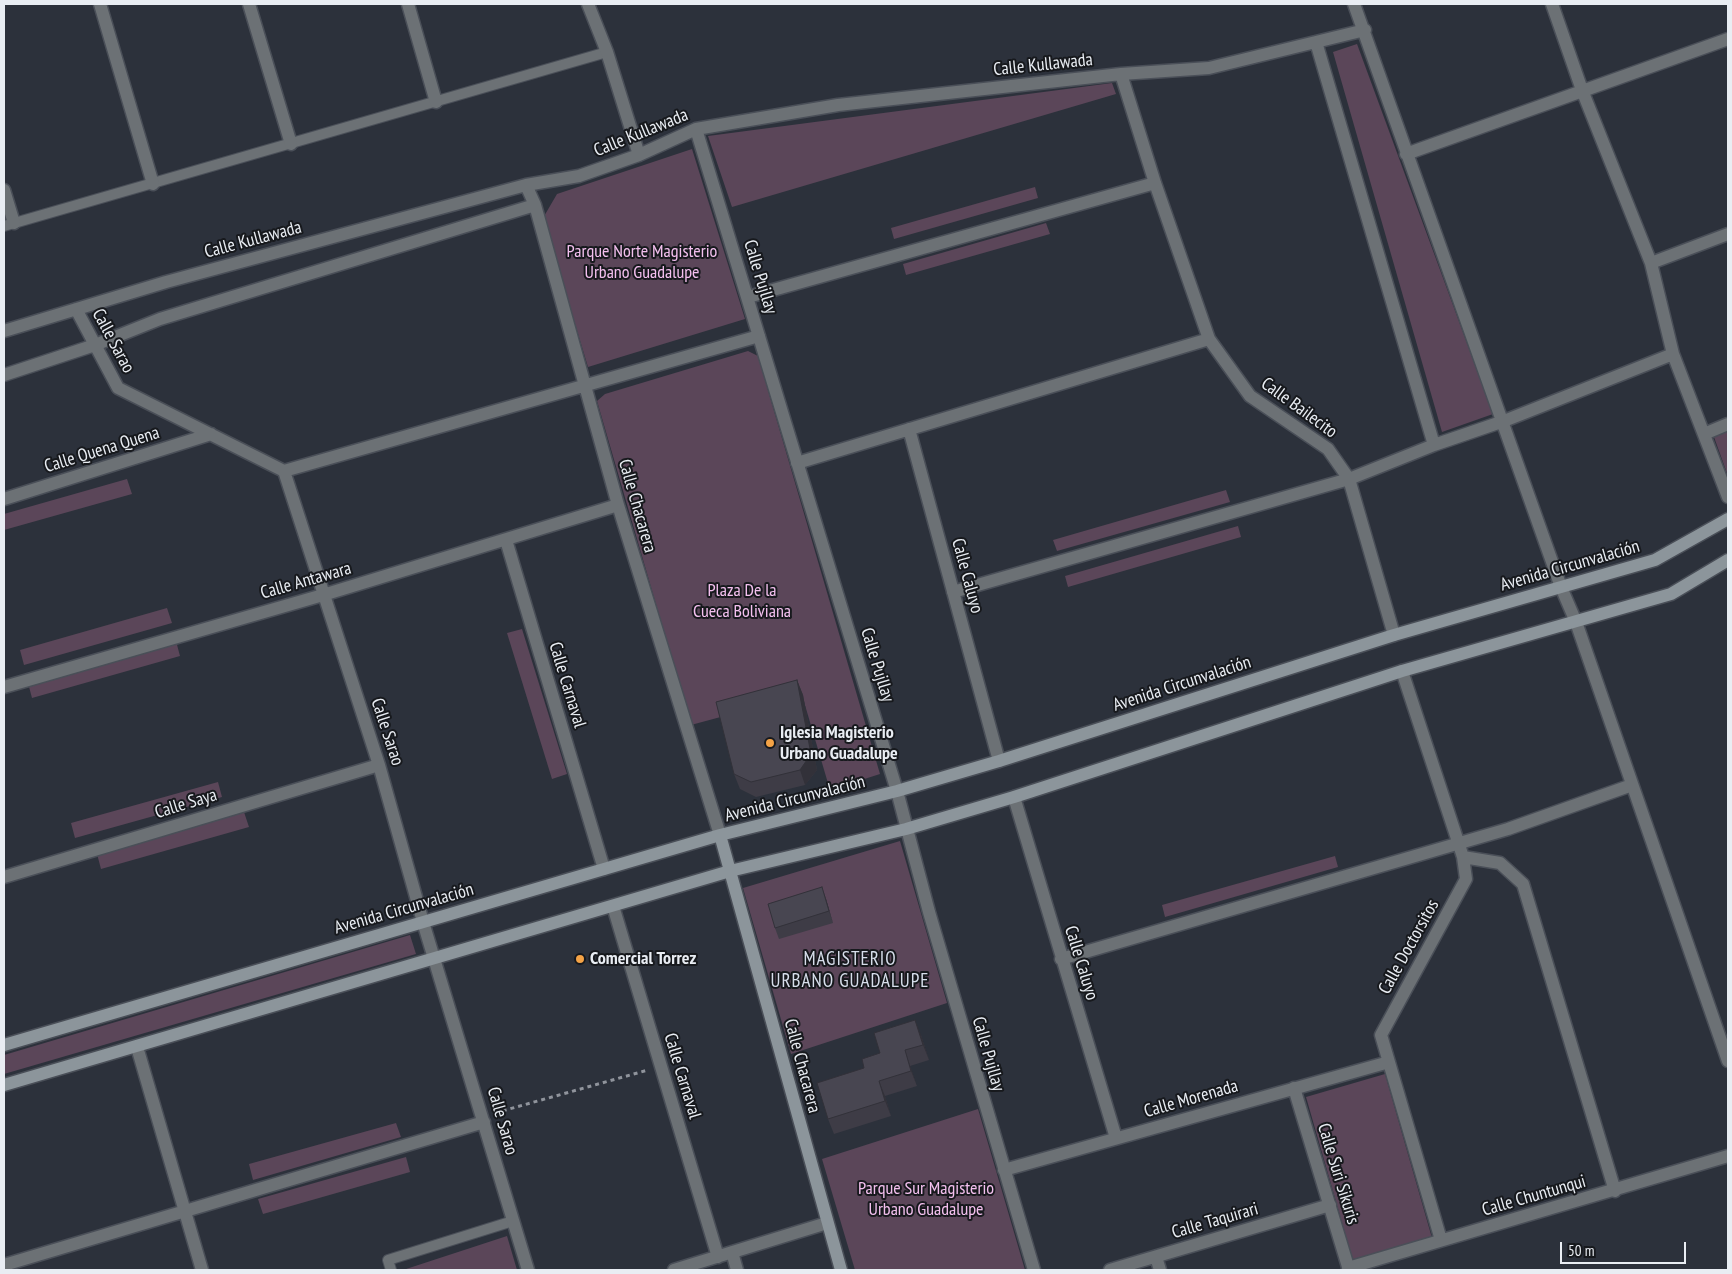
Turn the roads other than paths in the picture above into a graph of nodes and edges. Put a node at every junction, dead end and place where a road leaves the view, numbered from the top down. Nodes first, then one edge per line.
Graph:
1 (100, 4) edge
2 (249, 4) edge
3 (408, 4) edge
4 (588, 4) edge
5 (1354, 4) edge
6 (1552, 4) edge
7 (1364, 30) junction
8 (1728, 39) edge
9 (1316, 42) junction
10 (607, 52) junction
11 (1121, 74) junction
12 (1582, 90) junction
13 (436, 102) junction
14 (696, 129) junction
15 (290, 144) junction
16 (1406, 154) junction
17 (639, 155) junction
18 (1155, 183) junction
19 (153, 184) junction
20 (526, 185) junction
21 (4, 190) edge
22 (535, 205) junction
23 (9, 224) edge
24 (1728, 234) edge
25 (1652, 263) junction
26 (748, 297) junction
27 (76, 309) junction
28 (4, 331) edge
29 (758, 336) junction
30 (1209, 339) junction
31 (95, 345) junction
32 (1673, 354) junction
33 (4, 376) edge
34 (586, 385) junction
35 (1504, 421) junction
36 (1728, 424) edge
37 (909, 429) junction
38 (211, 434) junction
39 (1704, 434) junction
40 (1434, 445) junction
41 (797, 463) junction
42 (284, 470) junction
43 (1349, 479) junction
44 (1728, 497) edge
45 (4, 499) edge
46 (618, 505) junction
47 (1728, 519) edge
48 (506, 540) junction
49 (1728, 560) edge
50 (1561, 586) junction
51 (954, 592) junction
52 (323, 595) junction
53 (1576, 622) junction
54 (1394, 635) junction
55 (1402, 671) junction
56 (4, 687) edge
57 (1000, 761) junction
58 (379, 765) junction
59 (1632, 785) junction
60 (897, 791) junction
61 (1014, 797) junction
62 (906, 829) junction
63 (720, 835) junction
64 (1457, 843) junction
65 (1463, 857) junction
66 (604, 869) junction
67 (730, 871) junction
68 (4, 876) edge
69 (613, 906) junction
70 (423, 922) junction
71 (436, 958) junction
72 (1061, 959) junction
73 (4, 1045) edge
74 (137, 1047) junction
75 (1728, 1060) edge
76 (1389, 1062) junction
77 (4, 1085) edge
78 (1294, 1088) junction
79 (483, 1119) junction
80 (1116, 1138) junction
81 (1728, 1156) edge
82 (1004, 1170) junction
83 (1614, 1191) junction
84 (1330, 1205) junction
85 (185, 1211) junction
86 (513, 1220) junction
87 (827, 1222) junction
88 (1441, 1240) junction
89 (732, 1252) junction
90 (718, 1257) junction
91 (1156, 1257) junction
92 (4, 1265) edge
93 (1349, 1269) edge
94 (202, 1270) edge
95 (392, 1270) edge
96 (528, 1270) edge
97 (674, 1270) edge
98 (737, 1270) edge
99 (841, 1270) edge
100 (1034, 1270) edge
101 (1110, 1270) edge
102 (1160, 1270) edge

1 - 19 street
2 - 15 street
3 - 13 street
4 - 10 street
5 - 7 street
6 - 12 street
7 - 9 street, Calle Kullawada
7 - 16 street
8 - 12 street
9 - 11 street, Calle Kullawada
9 - 40 street
10 - 13 lane
10 - 17 street
11 - 14 street, Calle Kullawada
11 - 18 street, Calle Bailecito
12 - 16 street
12 - 25 street
13 - 15 lane
14 - 17 street, Calle Kullawada
14 - 26 street, Calle Pujllay
15 - 19 lane
16 - 35 street
17 - 20 street, Calle Kullawada
18 - 26 street
18 - 30 street, Calle Bailecito
19 - 23 lane
20 - 22 street, Calle Chacarera
20 - 27 street, Calle Kullawada
21 - 23 street
22 - 31 street
22 - 34 street, Calle Chacarera
24 - 25 street
25 - 32 street
26 - 29 street, Calle Pujllay
27 - 28 street, Calle Kullawada
27 - 31 street, Calle Sarao
29 - 34 street
29 - 41 street, Calle Pujllay
30 - 37 street
30 - 43 street, Calle Bailecito
31 - 33 street
31 - 38 street, Calle Sarao
32 - 35 street
32 - 39 street
34 - 42 street
34 - 46 street, Calle Chacarera
35 - 40 street
35 - 50 street
36 - 39 street
37 - 41 street
37 - 51 street, Calle Caluyo
38 - 42 street, Calle Sarao
38 - 45 street, Calle Quena Quena
39 - 44 street
40 - 43 street
41 - 60 street, Calle Pujllay
42 - 52 street, Calle Sarao
43 - 51 street
43 - 54 street, Calle Bailecito
46 - 48 street, Calle Antawara
46 - 63 street, Calle Chacarera
47 - 50 main road, Avenida Circunvalación
48 - 52 street, Calle Antawara
48 - 66 street, Calle Carnaval
49 - 53 main road
50 - 53 street
50 - 54 main road, Avenida Circunvalación
51 - 57 street, Calle Caluyo
52 - 56 street, Calle Antawara
52 - 58 street, Calle Sarao
53 - 55 main road
53 - 59 street
54 - 57 main road, Avenida Circunvalación
55 - 61 main road
55 - 64 street, Calle Doctorsitos
57 - 60 main road, Avenida Circunvalación
58 - 68 street, Calle Saya
58 - 70 street, Calle Sarao
59 - 64 street
59 - 75 street
60 - 62 street, Calle Pujllay
60 - 63 main road, Avenida Circunvalación
61 - 62 main road
61 - 72 street, Calle Caluyo
62 - 67 main road
62 - 82 street, Calle Pujllay
63 - 66 main road, Avenida Circunvalación
63 - 67 main road, Calle Chacarera
64 - 65 street, Calle Doctorsitos
64 - 72 street
65 - 76 street, Calle Doctorsitos
65 - 83 street
66 - 70 main road, Avenida Circunvalación
67 - 69 main road
67 - 87 main road, Calle Chacarera
69 - 71 main road
69 - 90 street, Calle Carnaval
70 - 71 street, Calle Sarao
70 - 73 main road, Avenida Circunvalación
71 - 74 main road
71 - 79 street, Calle Sarao
72 - 80 street, Calle Caluyo
74 - 77 main road
74 - 85 street
76 - 78 street, Calle Morenada
76 - 88 street, Calle Doctorsitos
78 - 80 street, Calle Morenada
78 - 84 street, Calle Suri Sikuris
79 - 85 street
79 - 86 street, Calle Sarao
80 - 82 street, Calle Morenada
81 - 83 street, Calle Chuntunqui
82 - 100 street, Calle Pujllay
83 - 88 street, Calle Chuntunqui
84 - 91 street, Calle Taquirari
84 - 93 street, Calle Suri Sikuris
85 - 92 street
85 - 94 street
86 - 95 lane
86 - 96 street, Calle Sarao
87 - 89 street
87 - 99 main road, Calle Chacarera
88 - 93 street, Calle Chuntunqui
89 - 90 street
89 - 98 street
90 - 97 street
91 - 101 street, Calle Taquirari
91 - 102 street

